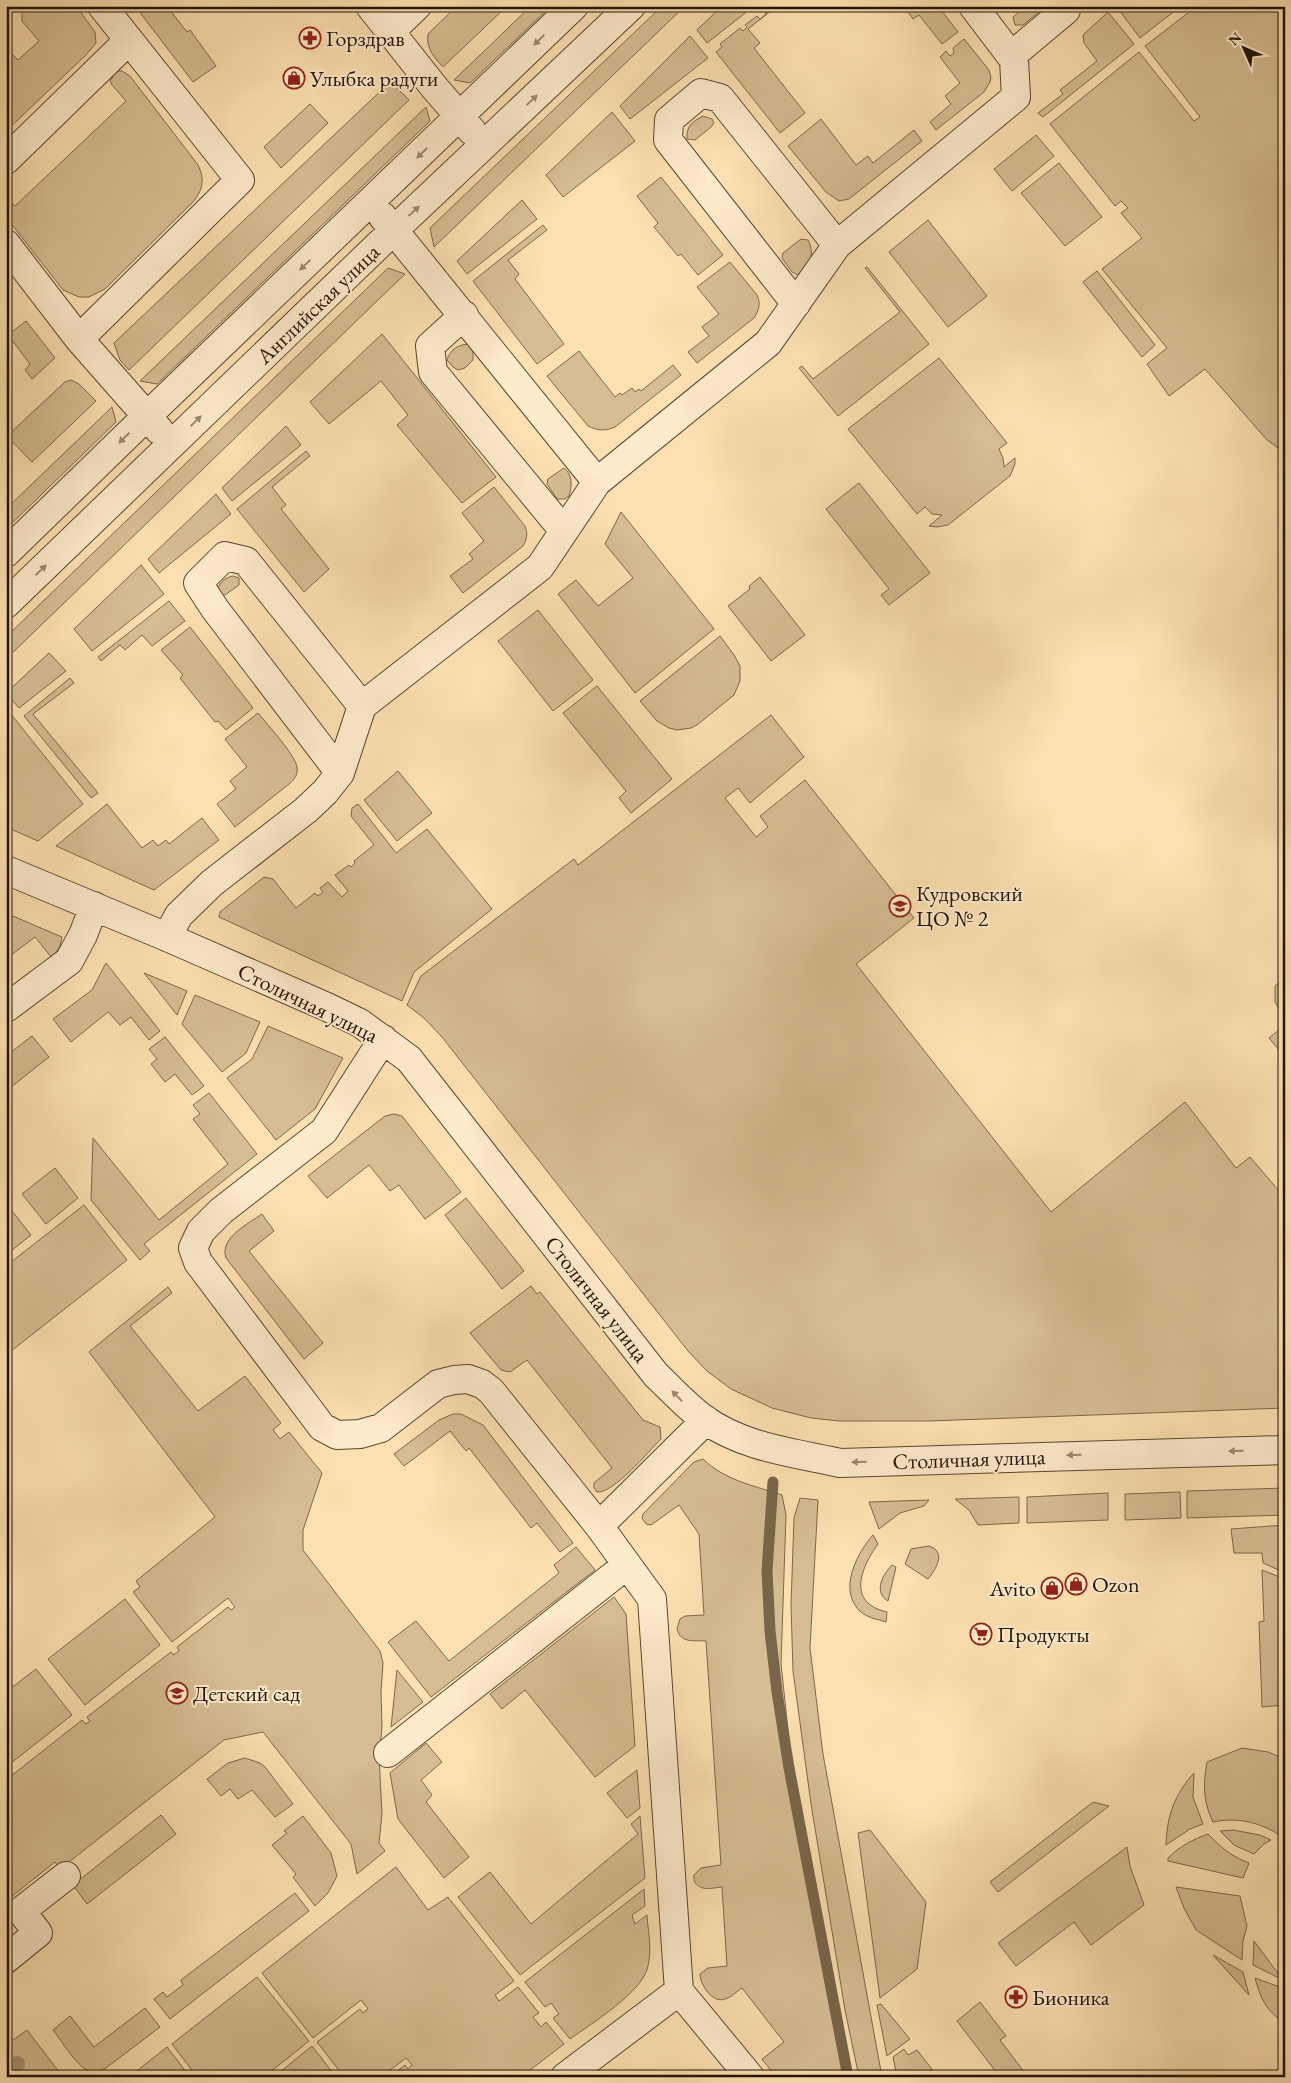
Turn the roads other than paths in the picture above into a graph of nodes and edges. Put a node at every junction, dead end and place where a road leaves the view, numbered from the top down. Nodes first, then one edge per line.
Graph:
1 (102, 6) edge
2 (370, 6) edge
3 (417, 6) edge
4 (574, 6) edge
5 (631, 6) edge
6 (972, 6) edge
7 (1063, 6) edge
8 (390, 32) junction
9 (129, 40) junction
10 (1011, 56) junction
11 (460, 117) junction
12 (485, 145) junction
13 (6, 160) edge
14 (370, 202) junction
15 (394, 230) junction
16 (6, 244) edge
17 (836, 245) junction
18 (796, 304) junction
19 (464, 315) junction
20 (79, 339) junction
21 (147, 416) junction
22 (172, 445) junction
23 (597, 482) junction
24 (564, 531) junction
25 (6, 553) edge
26 (6, 604) edge
27 (362, 706) junction
28 (340, 773) junction
29 (6, 870) edge
30 (94, 906) junction
31 (167, 937) junction
32 (6, 1008) edge
33 (383, 1039) junction
34 (706, 1420) junction
35 (1285, 1450) edge
36 (599, 1526) junction
37 (627, 1565) junction
38 (388, 1753) dead end
39 (66, 1876) dead end
40 (6, 1959) edge
41 (679, 1991) junction
42 (565, 2077) edge
43 (750, 2077) edge

1 - 9 street
2 - 8 street
3 - 8 street
4 -> 11 street, Английская улица
12 -> 5 street, Английская улица
6 - 10 street
7 - 10 street
8 - 11 street
9 - 13 street
9 - 20 street
10 - 17 street
11 - 12 street
11 -> 14 street, Английская улица
15 -> 12 street, Английская улица
14 - 15 street
14 -> 21 street, Английская улица
15 - 19 street
22 -> 15 street, Английская улица
16 - 20 street
17 - 18 street
17 - 18 street
18 - 23 street
19 - 23 street
19 - 24 street
20 - 21 street
21 - 22 street
21 -> 25 street, Английская улица
26 -> 22 street, Английская улица
23 - 24 street
24 - 27 street
27 - 28 street
27 - 28 street
28 - 31 street
29 - 30 street, Столичная улица
30 - 31 street, Столичная улица
30 - 32 street
31 - 33 street, Столичная улица
34 -> 33 street, Столичная улица
33 - 36 street
35 -> 34 street, Столичная улица
34 - 36 street
36 - 37 street
37 - 38 street
37 - 41 street
39 - 40 street
41 - 42 street
41 - 43 street

